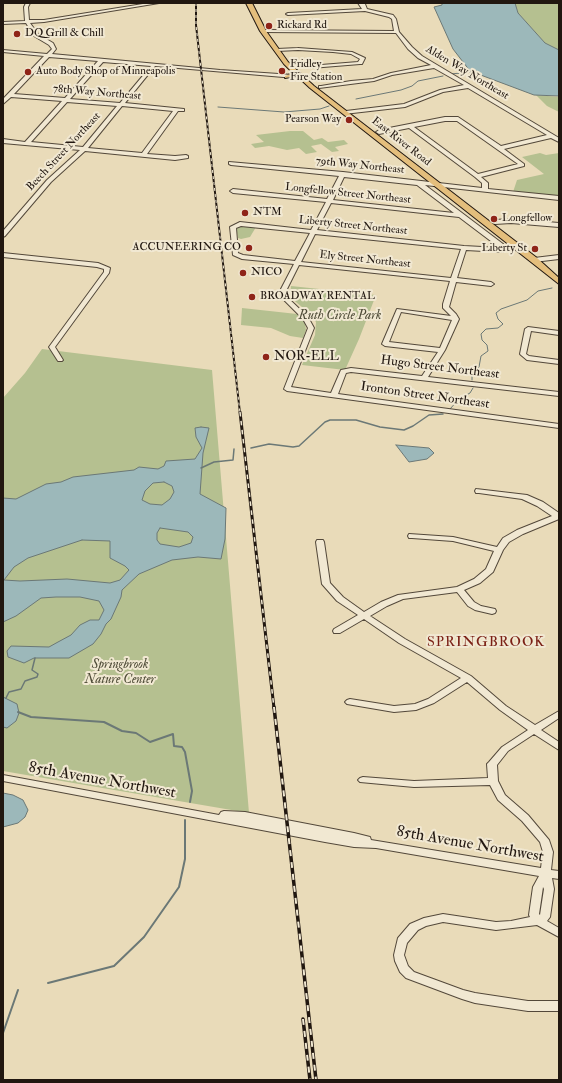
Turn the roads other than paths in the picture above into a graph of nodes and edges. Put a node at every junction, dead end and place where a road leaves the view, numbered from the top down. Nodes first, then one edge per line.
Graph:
1 (28, 3) edge
2 (157, 3) edge
3 (249, 3) edge
4 (255, 3) edge
5 (360, 3) edge
6 (365, 10) junction
7 (288, 14) dead end
8 (27, 22) junction
9 (3, 23) edge
10 (266, 30) junction
11 (397, 32) junction
12 (280, 50) junction
13 (3, 51) edge
14 (50, 56) junction
15 (102, 60) junction
16 (154, 65) junction
17 (435, 66) junction
18 (311, 67) dead end
19 (295, 72) junction
20 (287, 77) junction
21 (305, 77) junction
22 (468, 86) junction
23 (321, 87) junction
24 (10, 95) junction
25 (65, 100) junction
26 (3, 102) edge
27 (121, 105) junction
28 (176, 110) junction
29 (182, 110) dead end
30 (349, 112) junction
31 (410, 126) junction
32 (379, 132) junction
33 (551, 136) junction
34 (559, 140) edge
35 (3, 141) edge
36 (27, 143) junction
37 (500, 148) junction
38 (84, 149) junction
39 (144, 155) junction
40 (186, 158) dead end
41 (231, 162) dead end
42 (343, 174) junction
43 (477, 176) junction
44 (417, 182) junction
45 (436, 184) junction
46 (448, 186) junction
47 (485, 190) junction
48 (233, 191) dead end
49 (559, 198) edge
50 (329, 202) junction
51 (462, 215) junction
52 (495, 222) junction
53 (559, 225) edge
54 (315, 232) junction
55 (3, 235) edge
56 (464, 248) junction
57 (3, 255) edge
58 (238, 256) joint
59 (559, 257) edge
60 (538, 259) junction
61 (298, 263) junction
62 (559, 273) edge
63 (453, 280) junction
64 (559, 282) edge
65 (491, 284) dead end
66 (456, 319) junction
67 (559, 333) edge
68 (442, 350) junction
69 (60, 360) dead end
70 (559, 362) edge
71 (424, 378) junction
72 (559, 394) edge
73 (334, 395) junction
74 (559, 426) edge
75 (479, 491) dead end
76 (559, 517) edge
77 (412, 536) dead end
78 (320, 542) dead end
79 (498, 550) junction
80 (460, 589) junction
81 (492, 611) dead end
82 (365, 616) junction
83 (337, 632) dead end
84 (468, 678) junction
85 (350, 702) dead end
86 (559, 714) edge
87 (535, 730) junction
88 (559, 747) edge
89 (3, 778) edge
90 (363, 780) dead end
91 (493, 781) junction
92 (546, 873) junction
93 (559, 875) edge
94 (539, 921) junction
95 (559, 933) edge
96 (559, 1006) edge

1 - 8 street
2 - 8 street
3 - 10 main road, East River Road
4 - 10 main road, East River Road
5 - 6 street
6 - 7 street
6 - 11 street, Alden Way Northeast
8 - 9 street
8 - 14 street
10 - 11 street
10 - 12 main road, East River Road
11 - 17 street, Alden Way Northeast
12 - 18 street
12 - 19 main road, East River Road
12 - 21 main road, East River Road
13 - 14 street
14 - 15 street
14 - 24 street
15 - 16 street
15 - 25 street
16 - 20 street
16 - 27 street, Beech Street Northeast
17 - 22 street, Alden Way Northeast
17 - 23 street
19 - 20 main road
19 - 21 main road, East River Road
20 - 21 street
21 - 23 main road, East River Road
21 - 30 main road, East River Road
22 - 30 street
22 - 33 street, Alden Way Northeast
23 - 30 main road, East River Road
24 - 25 street, 78th Way Northeast
24 - 26 street
25 - 27 street, 78th Way Northeast
25 - 36 street
27 - 28 street, 78th Way Northeast
27 - 38 street, Beech Street Northeast
28 - 29 street, 78th Way Northeast
28 - 39 street
30 - 32 main road, East River Road
30 - 45 main road, East River Road
31 - 32 street
31 - 37 street
31 - 43 street
32 - 46 main road, East River Road
33 - 34 street, Alden Way Northeast
33 - 37 street
35 - 36 street
36 - 38 street
37 - 43 street
38 - 39 street
38 - 55 street, Beech Street Northeast
39 - 40 street
41 - 42 street, 79th Way Northeast
42 - 44 street, 79th Way Northeast
42 - 50 street
43 - 47 street
44 - 45 street, 79th Way Northeast
44 - 51 street
45 - 46 street, 79th Way Northeast
45 - 60 main road, East River Road
46 - 47 street, 79th Way Northeast
46 - 52 main road, East River Road
47 - 49 street, 79th Way Northeast
48 - 50 street, Longfellow Street Northeast
50 - 51 street, Longfellow Street Northeast
50 - 54 street
51 - 56 street, Liberty Street Northeast
52 - 53 street
52 - 60 main road, East River Road
54 - 56 street, Liberty Street Northeast
54 - 58 street, Liberty Street Northeast
54 - 61 street
56 - 63 street
57 - 69 street
58 - 61 street, Ely Street Northeast
59 - 60 street
60 - 62 main road, East River Road
60 - 64 main road, East River Road
61 - 63 street, Ely Street Northeast
61 - 73 street, Ironton Street Northeast
63 - 65 street, Ely Street Northeast
63 - 66 street
66 - 68 street
66 - 68 street
67 - 70 street
68 - 71 street
71 - 72 street, Hugo Street Northeast
71 - 73 street, Hugo Street Northeast
73 - 74 street, Ironton Street Northeast
75 - 76 street
76 - 79 street
77 - 79 street
78 - 82 street
79 - 80 street
80 - 81 street
80 - 82 street
82 - 83 street
82 - 84 street
84 - 85 street
84 - 87 street
86 - 87 street
87 - 88 street
87 - 91 street
89 - 92 street, 85th Avenue Northwest
90 - 91 street
91 - 92 street
92 - 93 street, 85th Avenue Northwest
92 - 94 street
94 - 95 street
94 - 96 street

